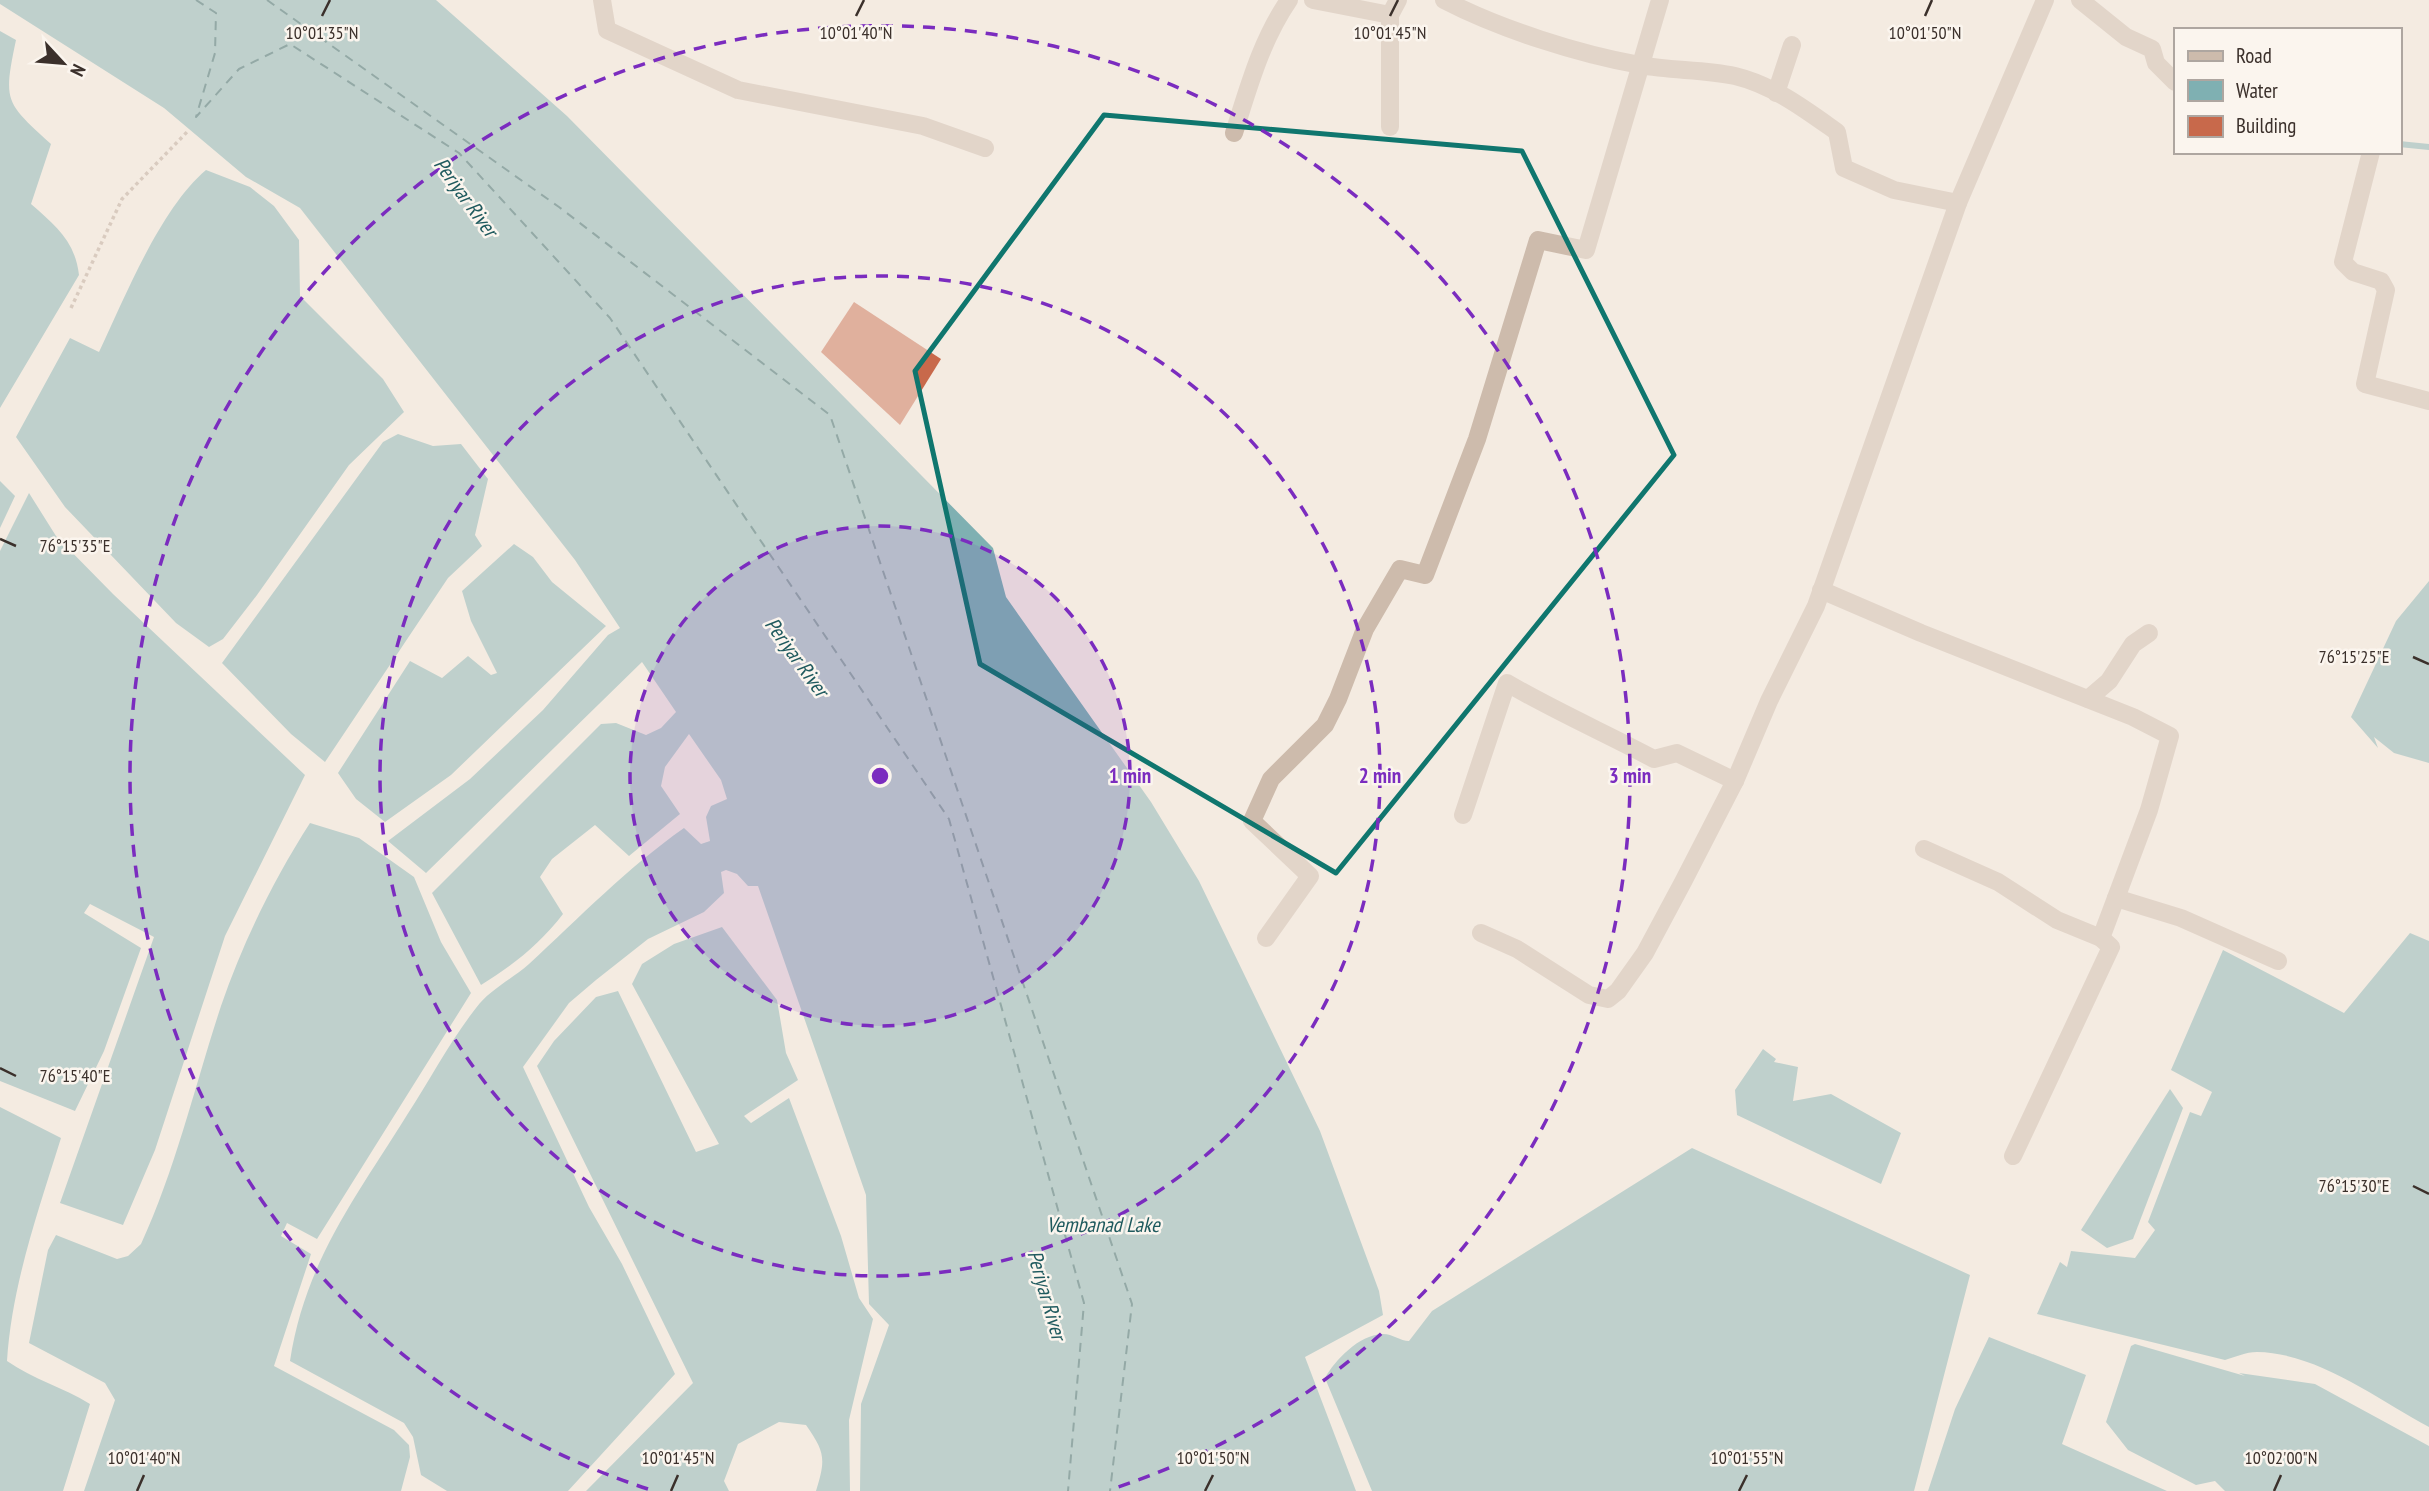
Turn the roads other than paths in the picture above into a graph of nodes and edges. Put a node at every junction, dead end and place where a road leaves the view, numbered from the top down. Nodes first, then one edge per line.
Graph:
1 (601, 0) edge
2 (1289, 0) edge
3 (1312, 0) edge
4 (1444, 0) edge
5 (1660, 0) edge
6 (2045, 0) edge
7 (2080, 0) edge
8 (1394, 7) edge
9 (1792, 45) dead end
10 (1641, 65) junction
11 (2174, 81) edge
12 (1776, 93) junction
13 (1390, 127) dead end
14 (1234, 133) dead end
15 (985, 148) dead end
16 (2370, 154) edge
17 (1958, 203) junction
18 (2429, 401) edge
19 (1821, 590) junction
20 (2149, 633) dead end
21 (2088, 699) junction
22 (1735, 781) junction
23 (1463, 815) dead end
24 (1924, 849) dead end
25 (2116, 898) junction
26 (1481, 933) dead end
27 (1266, 938) dead end
28 (2101, 938) junction
29 (2278, 961) dead end
30 (2013, 1156) dead end

1 - 15 street
2 - 14 street
3 - 8 street
4 - 10 street
5 - 10 street
6 - 17 street
7 - 11 street
8 - 13 street
9 - 12 street
10 - 12 street
10 - 27 street
12 - 17 street
16 - 18 street
17 - 19 street
19 - 21 street
19 - 22 street
20 - 21 street
21 - 25 street
22 - 23 street
22 - 26 street
24 - 28 street
25 - 28 street
25 - 29 street
28 - 30 street

